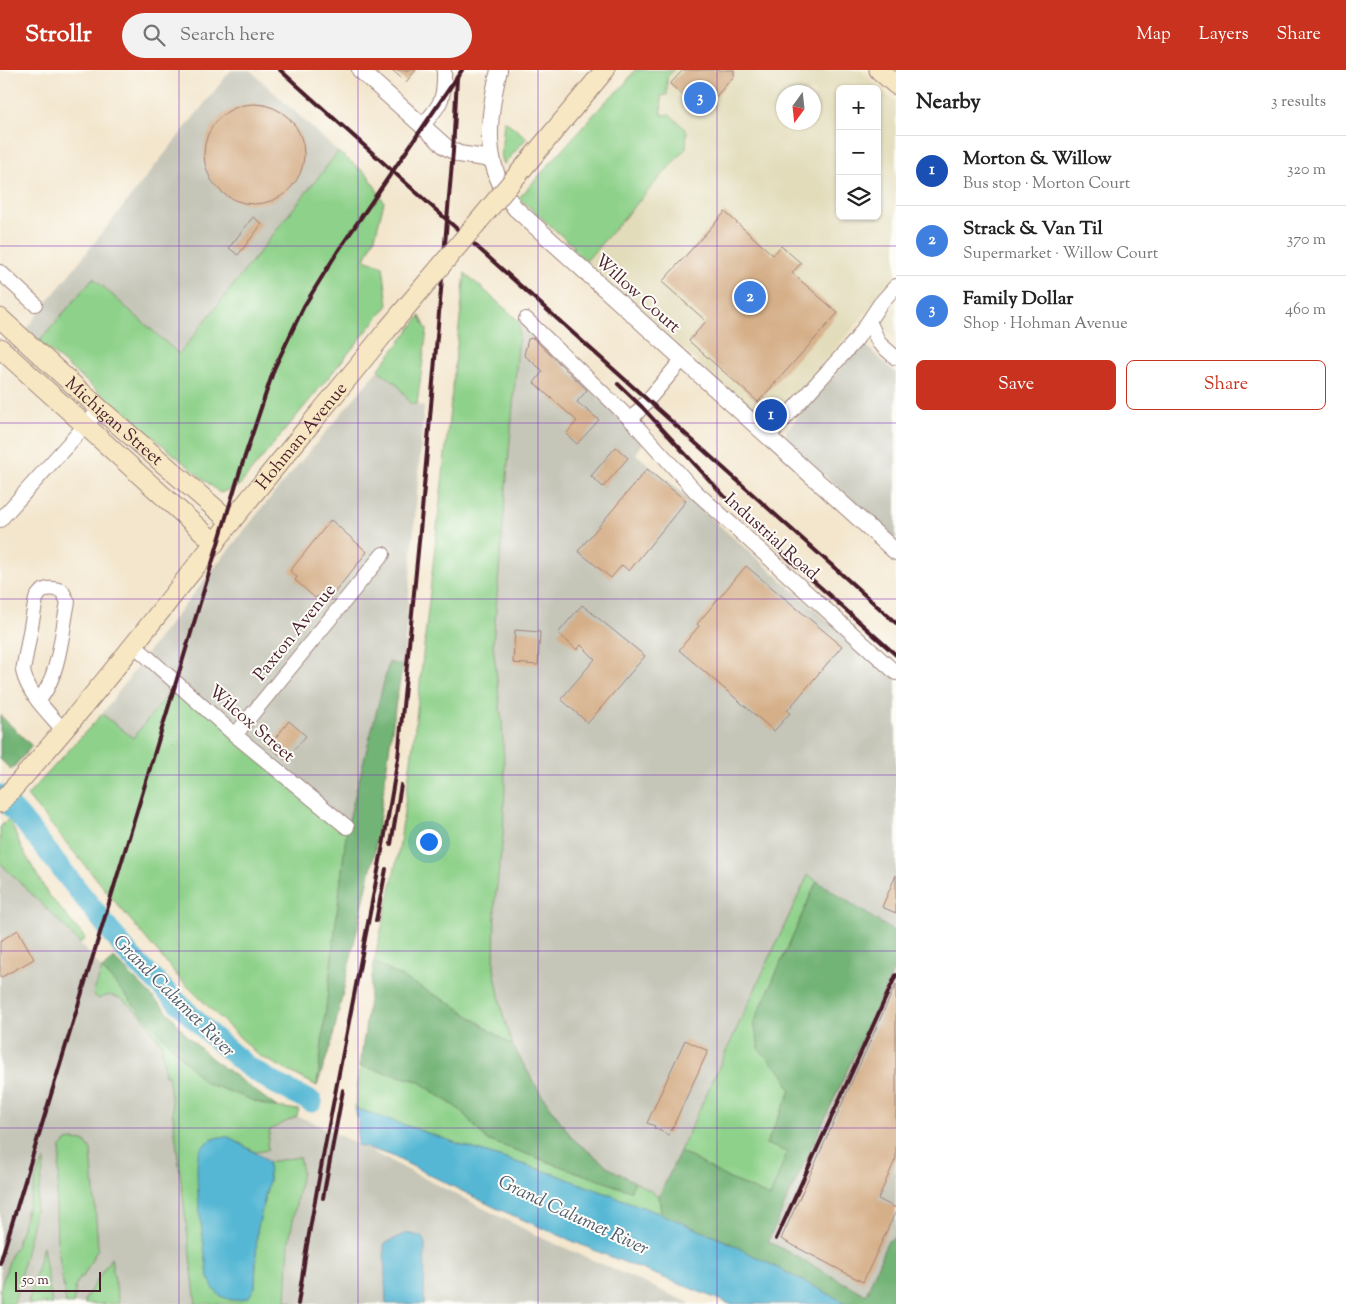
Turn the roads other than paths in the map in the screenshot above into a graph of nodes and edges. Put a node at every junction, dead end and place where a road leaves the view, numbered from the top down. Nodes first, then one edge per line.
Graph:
1 (360, 70) edge
2 (444, 70) edge
3 (499, 70) edge
4 (605, 70) edge
5 (879, 70) edge
6 (896, 85) edge
7 (422, 126) junction
8 (491, 159) junction
9 (0, 272) edge
10 (896, 286) edge
11 (35, 304) dead end
12 (0, 318) edge
13 (526, 319) dead end
14 (868, 321) junction
15 (0, 348) edge
16 (896, 358) edge
17 (682, 360) junction
18 (100, 409) junction
19 (631, 420) junction
20 (85, 424) junction
21 (768, 437) junction
22 (0, 520) edge
23 (231, 522) junction
24 (215, 543) junction
25 (896, 552) edge
26 (383, 554) dead end
27 (134, 645) junction
28 (896, 672) edge
29 (39, 700) junction
30 (63, 730) junction
31 (235, 735) junction
32 (0, 803) edge
33 (347, 827) dead end

1 - 7 street
2 - 7 street
3 - 8 street, Willow Court
4 - 23 main road, Hohman Avenue, bridge
5 - 6 main road
7 - 8 street
8 - 17 street, Willow Court
9 - 11 street
10 - 14 street
12 - 18 main road, Michigan Street
13 - 19 street, Industrial Road
14 - 16 street
14 - 21 street
15 - 20 main road, Michigan Street
17 - 19 street
17 - 21 street, Willow Court
18 - 20 street
18 - 23 main road, Michigan Street
19 - 28 street, Industrial Road
20 - 22 street
20 - 24 main road, Michigan Street
21 - 25 street, Willow Court
23 - 24 main road, Hohman Avenue
24 - 27 main road, Hohman Avenue
26 - 31 street, Paxton Avenue
27 - 30 main road, Hohman Avenue
27 - 31 street, Wilcox Street
29 - 29 street
29 - 30 street
30 - 32 main road, Hohman Avenue
31 - 33 street, Wilcox Street

